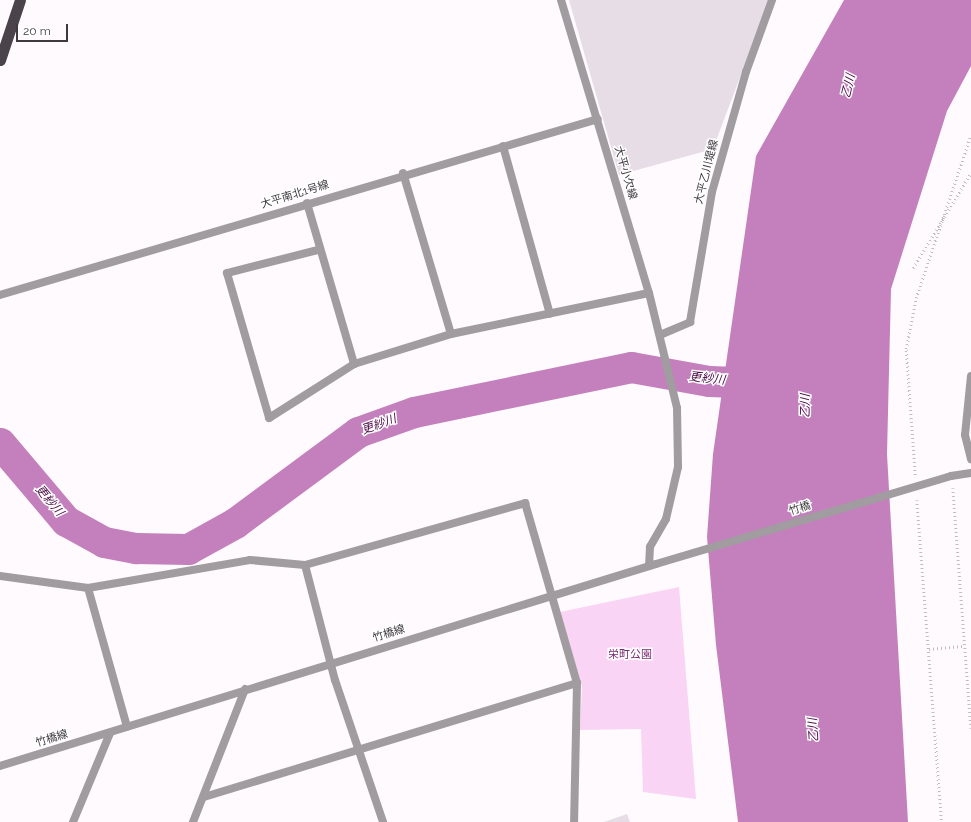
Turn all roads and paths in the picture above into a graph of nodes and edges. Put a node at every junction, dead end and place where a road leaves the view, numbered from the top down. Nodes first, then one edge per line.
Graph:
1 (20, 0) edge
2 (562, 0) edge
3 (772, 0) edge
4 (0, 60) edge
5 (598, 119) junction
6 (503, 146) junction
7 (403, 173) junction
8 (971, 173) edge
9 (307, 203) junction
10 (318, 250) junction
11 (913, 268) dead end
12 (649, 293) junction
13 (0, 295) edge
14 (550, 314) junction
15 (451, 334) junction
16 (660, 335) junction
17 (354, 364) junction
18 (971, 376) edge
19 (971, 459) edge
20 (971, 473) edge
21 (951, 476) junction
22 (306, 565) junction
23 (652, 565) junction
24 (0, 576) edge
25 (88, 588) junction
26 (552, 597) junction
27 (965, 646) junction
28 (929, 649) dead end
29 (332, 663) junction
30 (577, 683) junction
31 (245, 689) junction
32 (127, 727) junction
33 (971, 728) edge
34 (110, 733) junction
35 (361, 752) junction
36 (0, 766) edge
37 (204, 796) junction
38 (73, 822) edge
39 (193, 822) edge
40 (382, 822) edge
41 (574, 822) edge

1 - 4 highway
2 - 5 street, 大平小欠線
3 - 16 street, 大平乙川堤線
5 - 6 street, 大平南北1号線
5 - 12 street, 大平小欠線
6 - 7 street, 大平南北1号線
6 - 14 street
7 - 9 street, 大平南北1号線
7 - 15 street
8 - 11 path
9 - 10 street
9 - 13 street, 大平南北1号線
10 - 17 street
10 - 17 street
12 - 14 street
12 - 16 street, 大平小欠線
14 - 15 street
15 - 17 street
16 - 23 street, 大平小欠線
18 - 19 street
20 - 21 street
21 - 23 street, 竹橋, bridge
21 - 27 path
22 - 25 street
22 - 26 street
22 - 29 street
23 - 26 street, 竹橋線
24 - 25 street
25 - 32 street
26 - 29 street, 竹橋線
26 - 30 street
27 - 28 path
27 - 33 path
29 - 31 street, 竹橋線
29 - 35 street
30 - 35 street
30 - 41 street
31 - 32 street, 竹橋線
31 - 37 street
32 - 34 street, 竹橋線
34 - 36 street, 竹橋線
34 - 38 street
35 - 37 street
35 - 40 street
37 - 39 street

